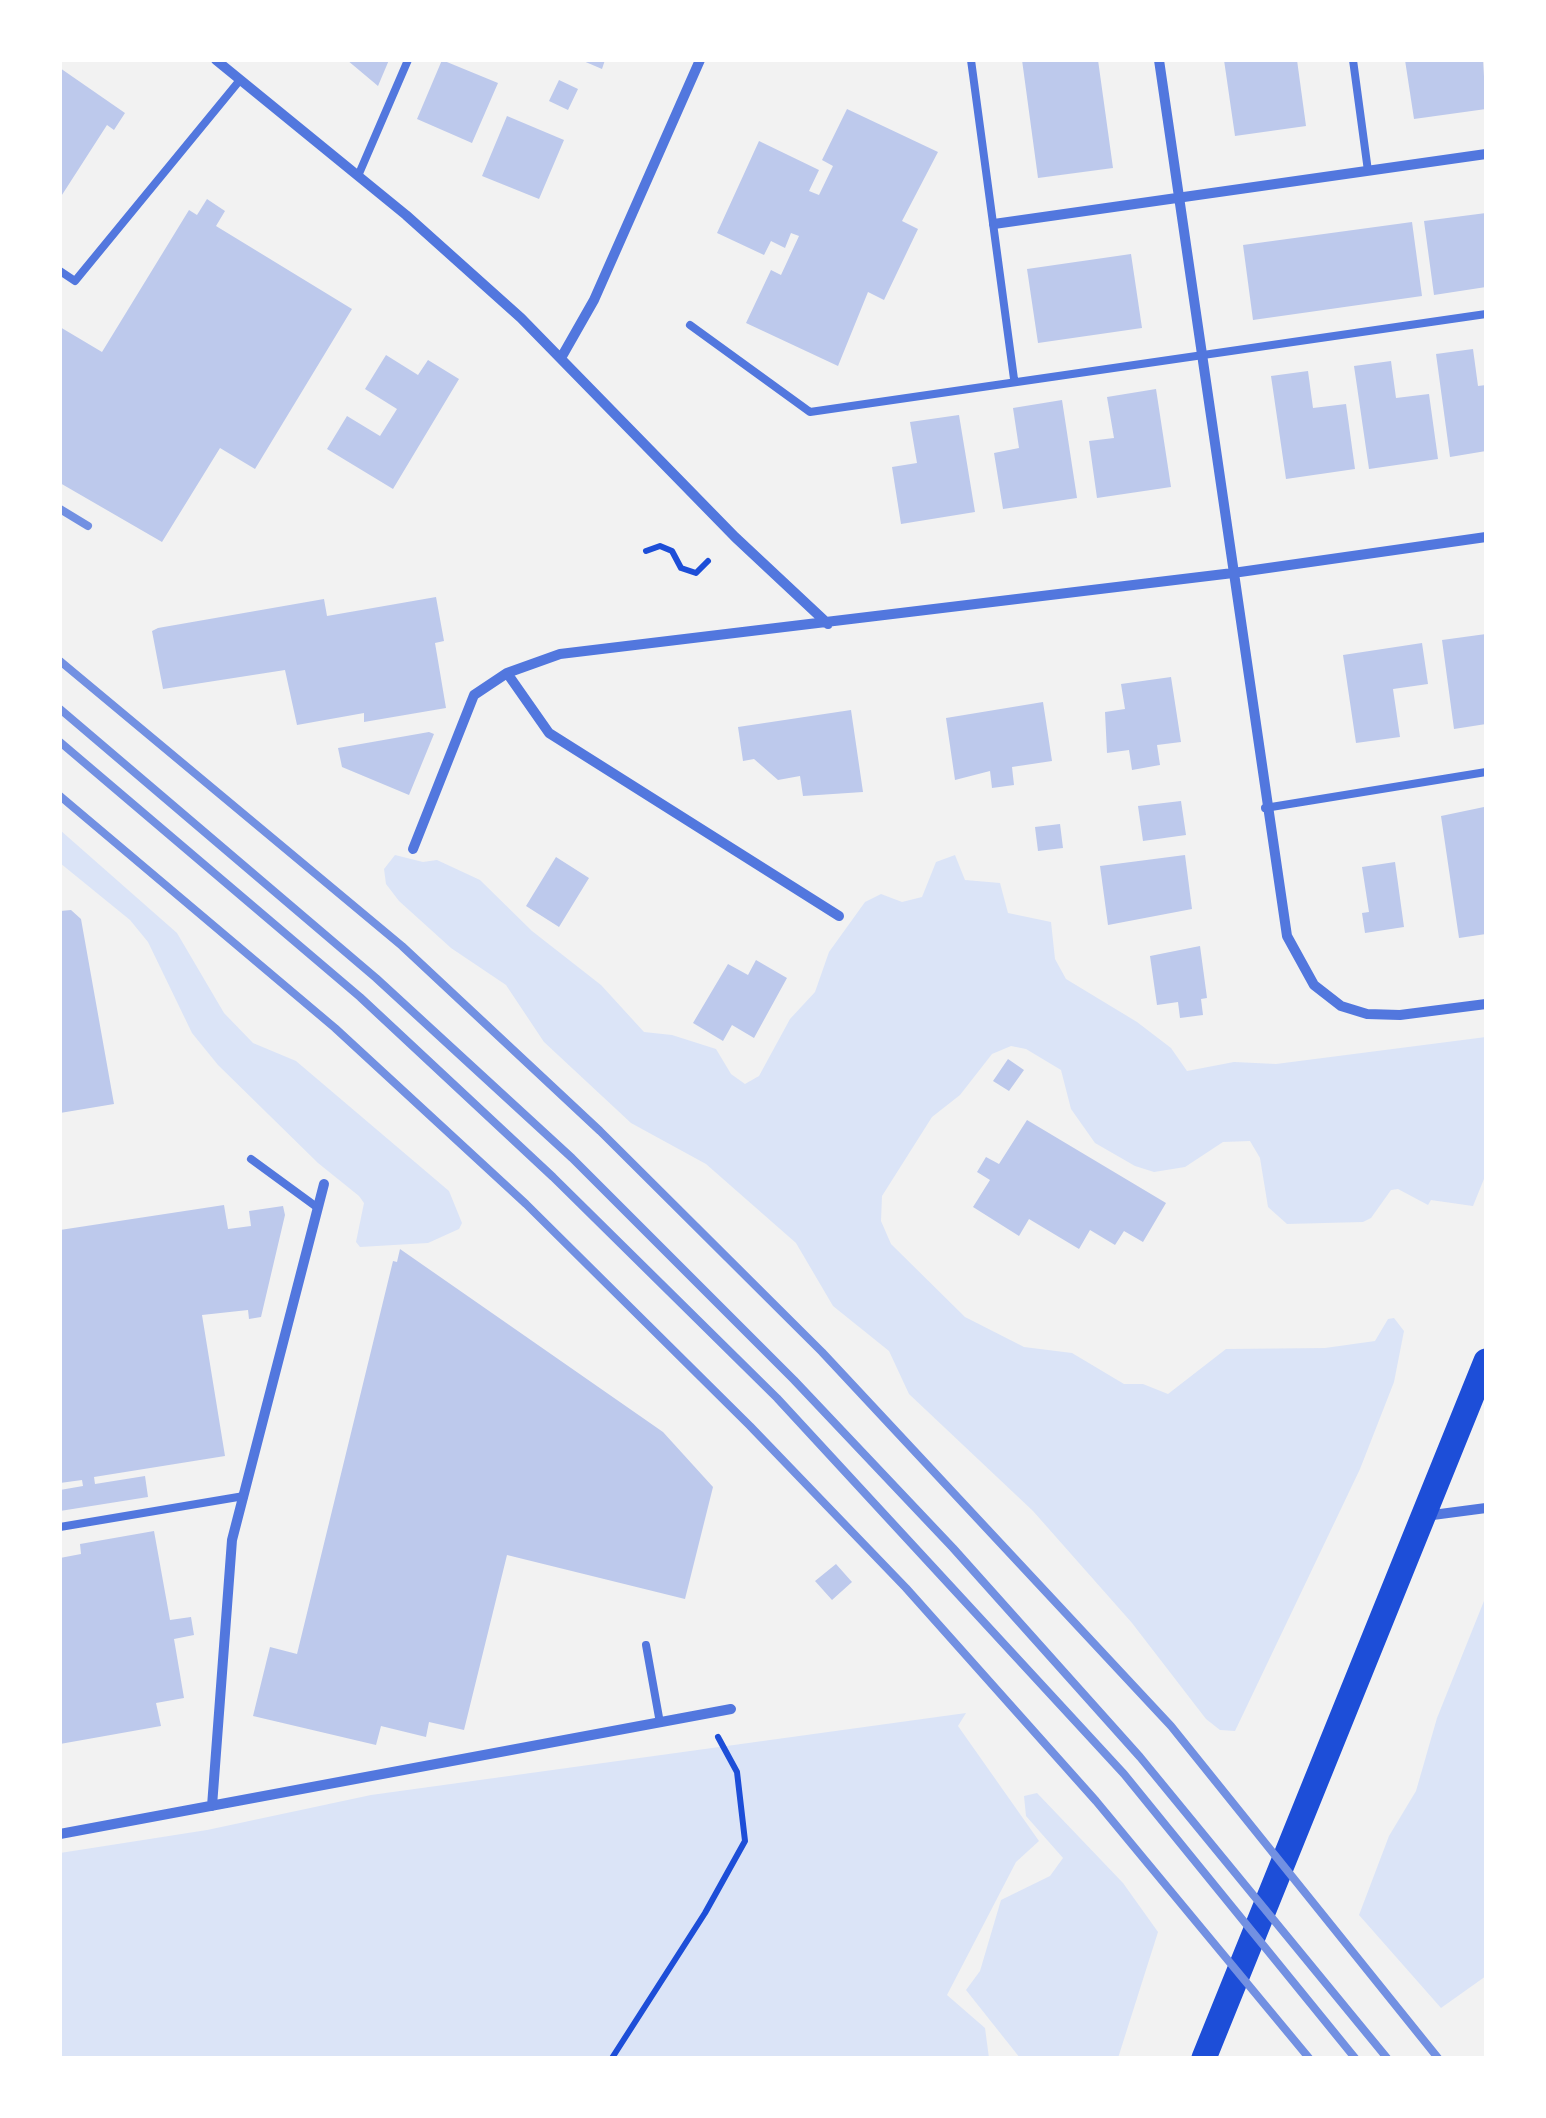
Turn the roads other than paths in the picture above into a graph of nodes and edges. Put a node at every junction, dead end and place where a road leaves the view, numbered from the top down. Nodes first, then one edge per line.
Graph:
1 (216, 60) edge
2 (408, 60) edge
3 (700, 60) edge
4 (970, 60) edge
5 (1159, 60) edge
6 (1353, 60) edge
7 (240, 80) junction
8 (1486, 154) edge
9 (1368, 171) junction
10 (358, 176) junction
11 (1178, 198) junction
12 (994, 224) junction
13 (60, 272) edge
14 (1486, 314) edge
15 (690, 325) dead end
16 (1202, 353) junction
17 (561, 358) junction
18 (1014, 379) junction
19 (1486, 537) edge
20 (1233, 573) junction
21 (828, 624) junction
22 (507, 674) junction
23 (1486, 772) edge
24 (1265, 808) junction
25 (412, 849) dead end
26 (838, 916) dead end
27 (1486, 1004) edge
28 (250, 1158) dead end
29 (324, 1184) dead end
30 (318, 1208) junction
31 (1486, 1361) edge
32 (244, 1496) junction
33 (1486, 1508) edge
34 (1424, 1516) junction
35 (60, 1527) edge
36 (646, 1645) dead end
37 (730, 1709) dead end
38 (660, 1723) junction
39 (212, 1806) junction
40 (60, 1834) edge
41 (1204, 2058) edge

1 - 7 street
2 - 10 lane
3 - 17 street
4 - 12 lane
5 - 11 street
6 - 9 lane
7 - 10 street
7 - 13 lane
8 - 9 street
9 - 11 street
10 - 17 street
11 - 12 street
11 - 16 street
12 - 18 lane
14 - 16 lane
15 - 18 lane
16 - 18 lane
16 - 20 street
17 - 21 street
19 - 20 street
20 - 21 street
20 - 24 street
21 - 22 street
22 - 25 street
22 - 26 street
23 - 24 lane
24 - 27 street
28 - 30 lane
29 - 30 street
30 - 32 street
31 - 34 main road
32 - 35 lane
32 - 39 street
33 - 34 street
34 - 41 main road
36 - 38 lane
37 - 38 street
38 - 39 street
39 - 40 street

